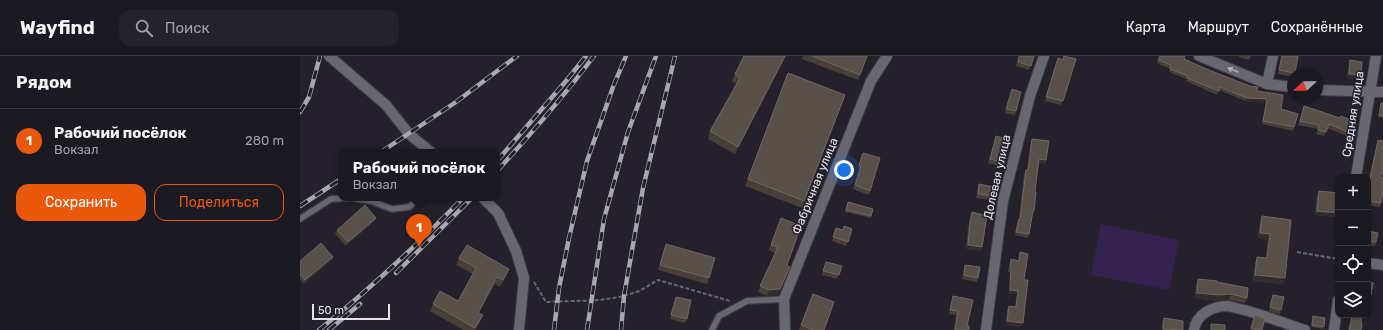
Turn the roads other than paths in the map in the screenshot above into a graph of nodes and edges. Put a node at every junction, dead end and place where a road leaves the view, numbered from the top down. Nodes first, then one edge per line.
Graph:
1 (886, 56) edge
2 (1044, 56) edge
3 (1199, 56) edge
4 (1273, 56) edge
5 (1376, 56) edge
6 (333, 57) edge
7 (1267, 84) junction
8 (1287, 86) edge
9 (1323, 90) edge
10 (1370, 91) junction
11 (1383, 92) edge
12 (428, 149) edge
13 (1356, 174) edge
14 (338, 199) edge
15 (371, 201) edge
16 (416, 201) edge
17 (486, 201) edge
18 (300, 219) edge
19 (1371, 263) edge
20 (1383, 265) edge
21 (784, 299) junction
22 (1336, 318) edge
23 (519, 330) edge
24 (712, 330) edge
25 (785, 330) edge
26 (986, 330) edge
27 (1194, 330) edge
28 (1305, 330) edge
29 (1334, 330) edge

1 - 21 street, Фабричная улица
2 - 26 street, Долевая улица
7 -> 3 street
4 - 7 street
5 - 10 street, Средняя улица
6 - 12 street
7 - 8 street
9 - 10 street
10 - 11 street
10 - 13 street, Средняя улица
14 - 18 lane
15 - 16 lane
17 - 23 street
19 - 20 street
21 - 24 lane
21 - 25 street, Фабричная улица
22 - 29 street
27 - 28 street

